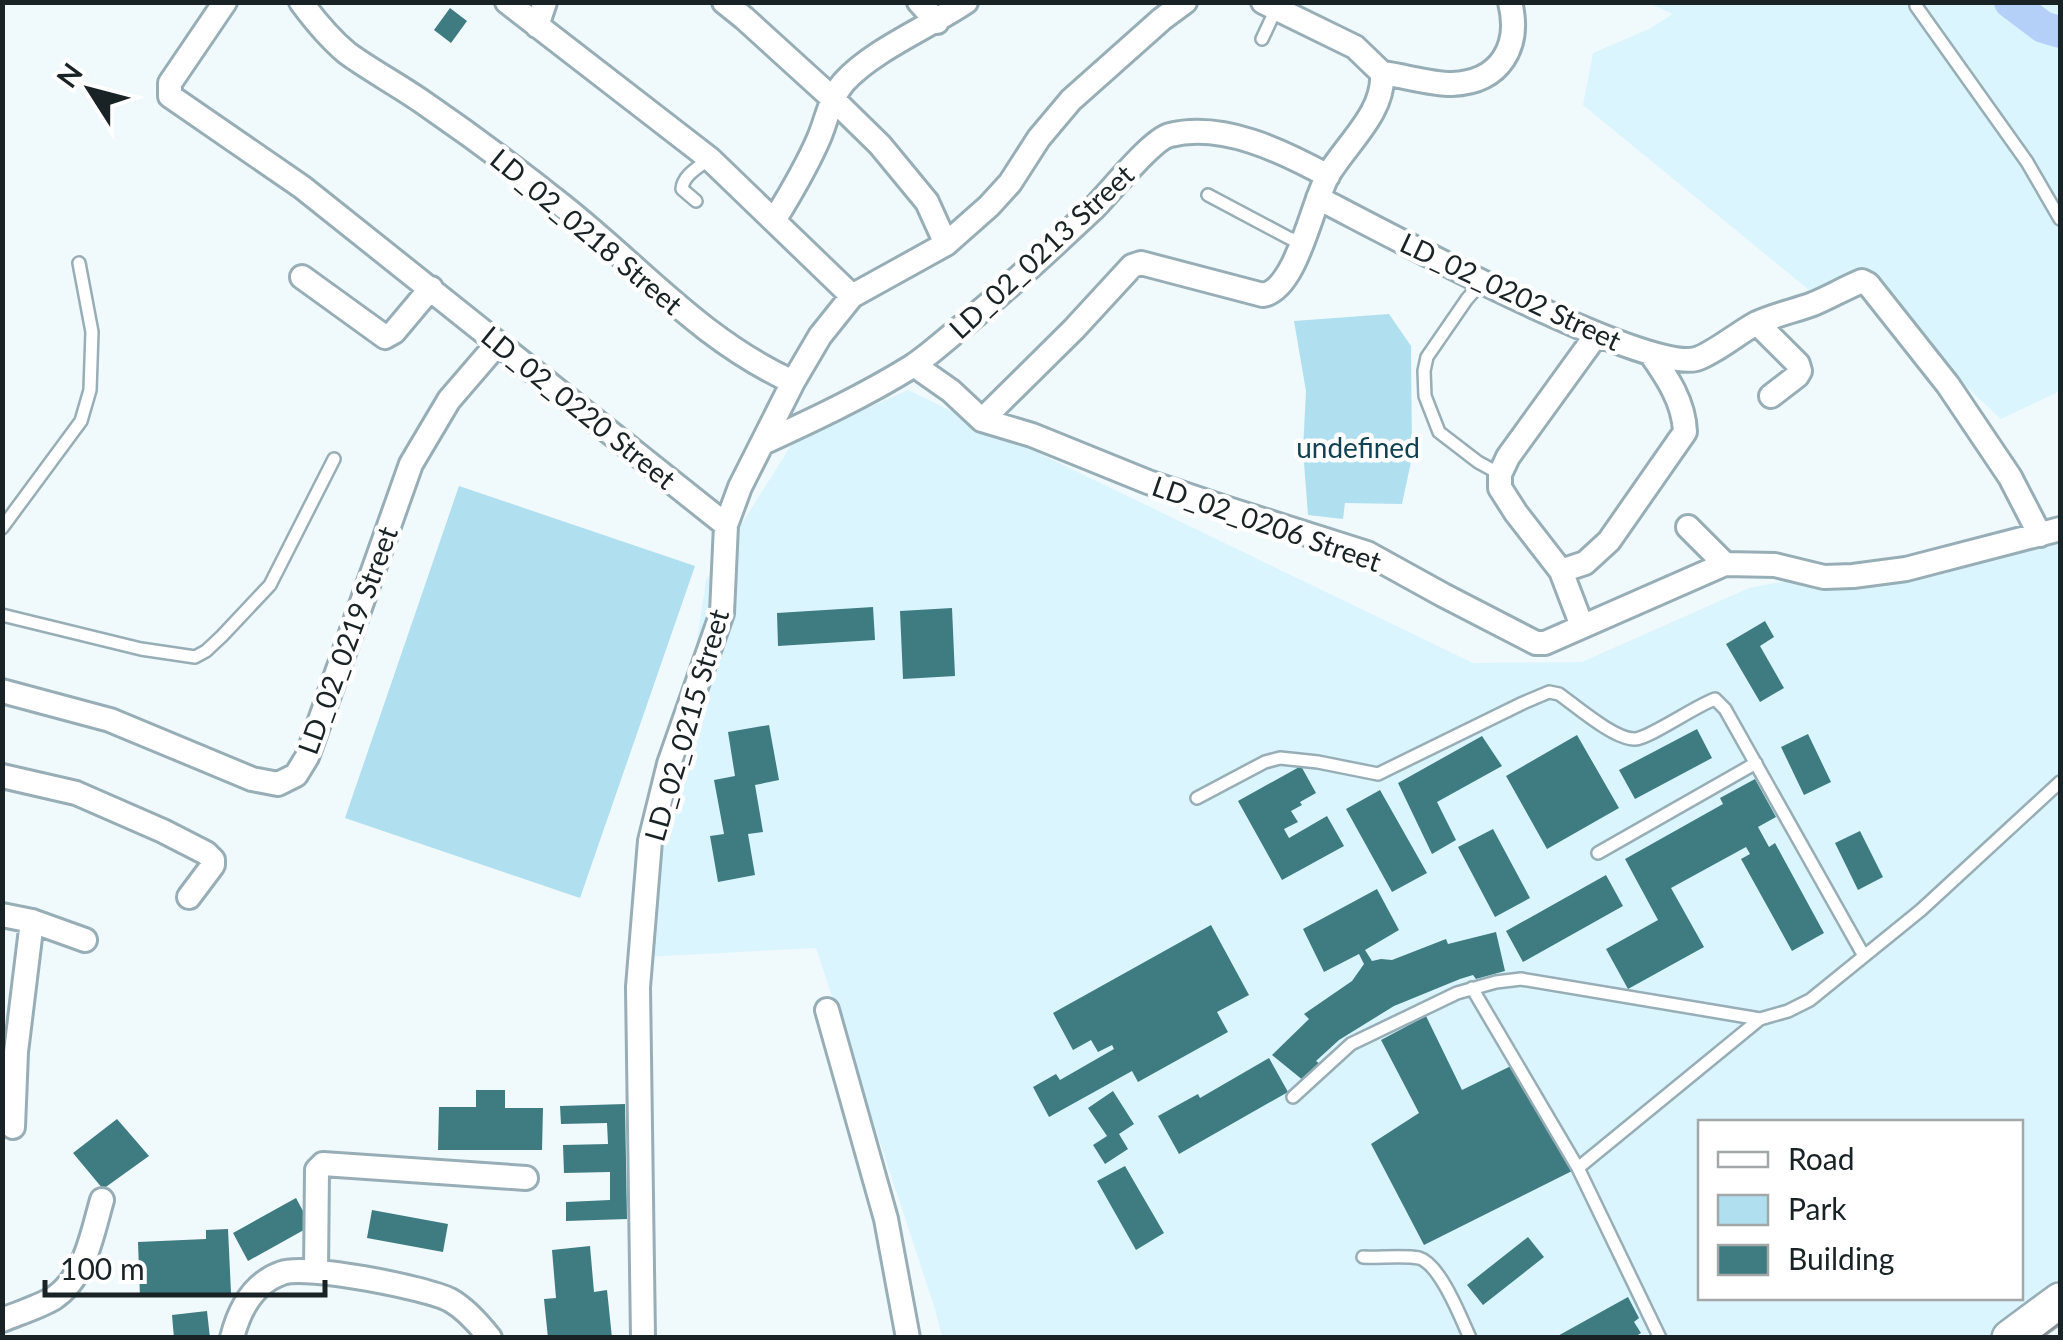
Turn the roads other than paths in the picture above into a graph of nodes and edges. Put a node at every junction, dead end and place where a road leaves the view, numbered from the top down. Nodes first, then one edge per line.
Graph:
1 (224, 2) edge
2 (301, 2) edge
3 (507, 2) edge
4 (545, 2) edge
5 (724, 2) edge
6 (966, 2) edge
7 (1185, 2) edge
8 (1510, 2) edge
9 (1281, 6) edge
10 (1916, 6) dead end
11 (929, 10) edge
12 (537, 26) junction
13 (1262, 39) dead end
14 (1382, 73) junction
15 (832, 98) junction
16 (710, 158) junction
17 (1328, 176) junction
18 (1208, 195) dead end
19 (1318, 198) junction
20 (696, 201) dead end
21 (775, 219) junction
22 (2060, 220) edge
23 (1303, 243) junction
24 (946, 244) junction
25 (78, 263) dead end
26 (302, 276) dead end
27 (1482, 282) junction
28 (431, 288) junction
29 (852, 296) junction
30 (1757, 323) junction
31 (1597, 334) junction
32 (498, 343) junction
33 (1650, 353) junction
34 (914, 365) junction
35 (793, 382) junction
36 (1771, 396) dead end
37 (982, 420) junction
38 (763, 443) junction
39 (334, 459) dead end
40 (1500, 474) junction
41 (726, 524) junction
42 (1688, 527) dead end
43 (2, 528) edge
44 (2050, 532) edge
45 (1725, 564) junction
46 (1561, 572) junction
47 (2, 615) edge
48 (1582, 626) junction
49 (2, 691) edge
50 (1756, 763) junction
51 (2, 776) edge
52 (2060, 782) edge
53 (1197, 798) dead end
54 (1598, 853) dead end
55 (190, 897) dead end
56 (2, 915) edge
57 (32, 921) junction
58 (86, 940) dead end
59 (1864, 956) junction
60 (1472, 988) junction
61 (827, 1010) dead end
62 (1760, 1019) junction
63 (1292, 1097) dead end
64 (14, 1127) dead end
65 (1578, 1168) junction
66 (526, 1178) dead end
67 (102, 1200) dead end
68 (1363, 1257) dead end
69 (316, 1272) junction
70 (2060, 1301) edge
71 (2, 1320) edge
72 (232, 1338) edge
73 (490, 1338) edge
74 (643, 1338) edge
75 (908, 1338) edge
76 (1470, 1338) edge
77 (1660, 1338) edge
78 (2010, 1338) edge

1 - 28 street, LD_02_0220 Street
2 - 35 street, LD_02_0218 Street
3 - 12 street
4 - 12 street
5 - 15 street
6 - 11 street
7 - 24 street, LD_02_0215 Street
8 - 14 street
9 - 13 lane
9 - 14 street
10 - 22 lane
11 - 15 street
12 - 16 street
14 - 17 street
15 - 21 street
15 - 24 street
16 - 20 lane
16 - 21 street
17 - 19 street
17 - 34 street, LD_02_0213 Street
18 - 23 lane
19 - 23 street
19 - 27 street, LD_02_0202 Street
21 - 29 street
23 - 37 street
24 - 29 street, LD_02_0215 Street
25 - 43 lane
26 - 28 street
27 - 31 street, LD_02_0202 Street
27 - 40 lane
28 - 32 street, LD_02_0220 Street
29 - 35 street, LD_02_0215 Street
30 - 33 street, LD_02_0202 Street
30 - 36 street
30 - 44 street, LD_02_0202 Street
31 - 33 street, LD_02_0202 Street
31 - 40 street
32 - 41 street, LD_02_0220 Street
32 - 49 street, LD_02_0219 Street
33 - 46 street
34 - 37 street
34 - 38 street, LD_02_0213 Street
35 - 38 street, LD_02_0215 Street
37 - 48 street, LD_02_0206 Street
38 - 41 street, LD_02_0215 Street
39 - 47 lane
40 - 46 street
41 - 74 street, LD_02_0215 Street
42 - 45 street
44 - 45 street, LD_02_0206 Street
45 - 48 street, LD_02_0206 Street
46 - 48 street
50 - 53 lane
50 - 54 lane
50 - 59 lane
51 - 55 street
52 - 59 lane
56 - 57 street
57 - 58 street
57 - 64 street
59 - 62 lane
60 - 62 lane
60 - 63 lane
60 - 65 lane
61 - 75 street
62 - 65 lane
65 - 77 lane
66 - 69 street
67 - 71 street
68 - 76 lane
69 - 72 street
69 - 73 street
70 - 78 main road

